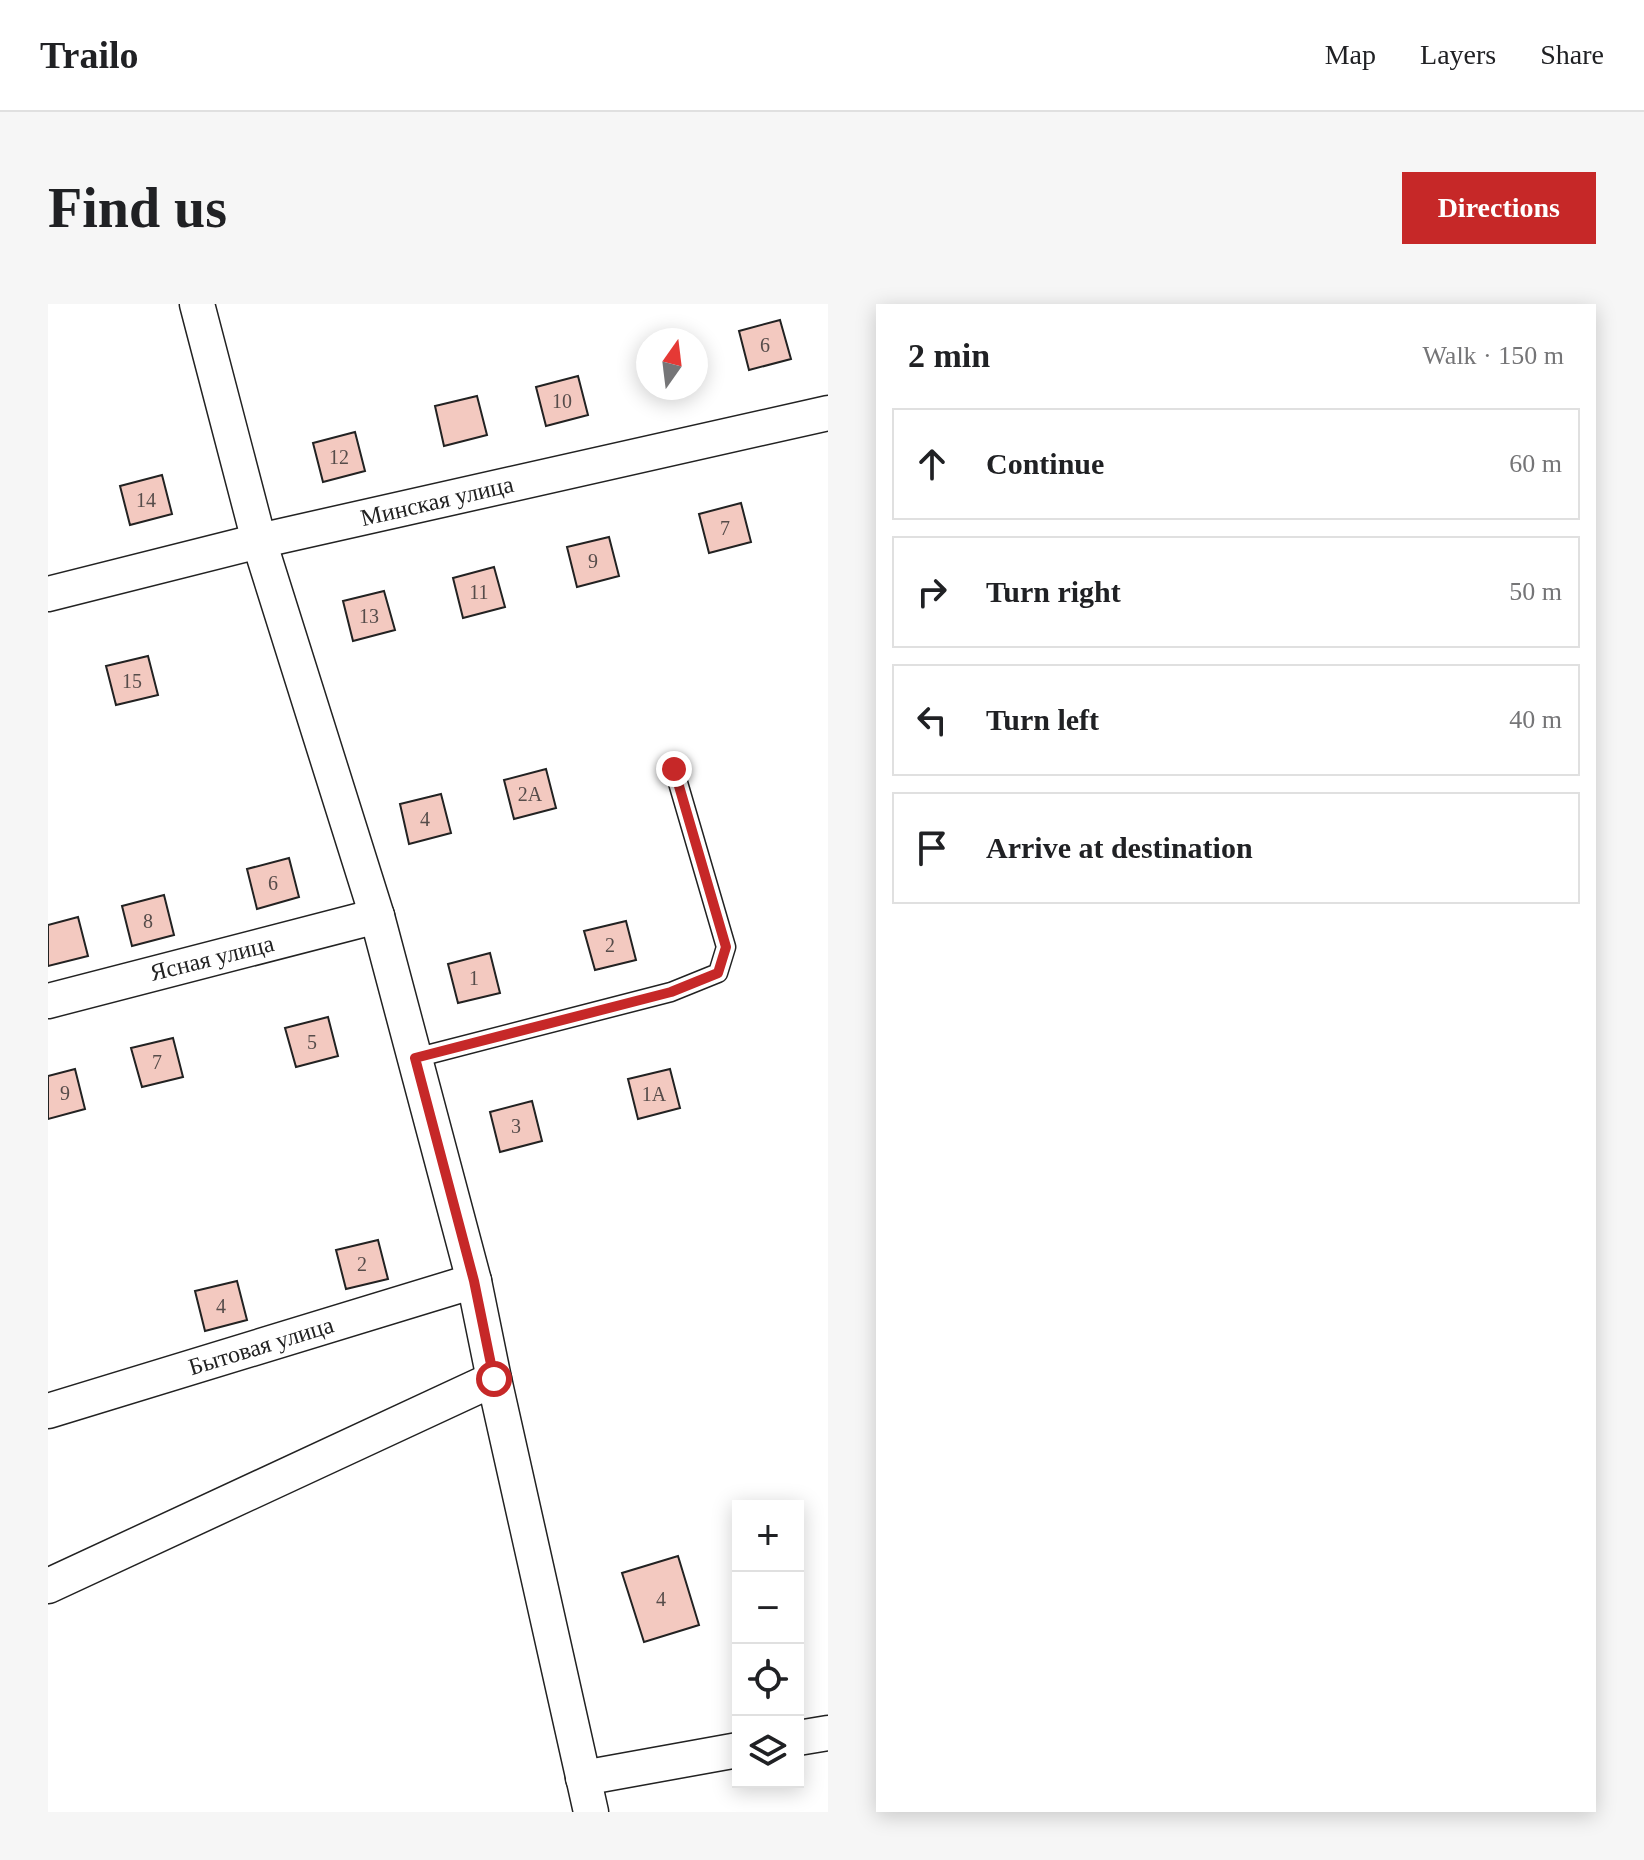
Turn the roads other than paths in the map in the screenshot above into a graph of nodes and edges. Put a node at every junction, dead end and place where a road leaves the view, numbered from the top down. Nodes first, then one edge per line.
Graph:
1 (197, 304) edge
2 (828, 413) edge
3 (259, 541) junction
4 (48, 594) edge
5 (674, 769) dead end
6 (377, 916) junction
7 (48, 1001) edge
8 (415, 1058) junction
9 (474, 1281) junction
10 (494, 1379) junction
11 (48, 1411) edge
12 (48, 1586) edge
13 (828, 1733) edge
14 (804, 1737) edge
15 (732, 1751) edge
16 (583, 1778) junction
17 (591, 1812) edge

1 - 3 street
2 - 3 street, Минская улица
3 - 4 street, Минская улица
3 - 6 street
5 - 8 lane
6 - 7 street, Ясная улица
6 - 8 street
8 - 9 street
9 - 10 street
9 - 11 street, Бытовая улица
10 - 12 street
10 - 16 street
13 - 14 street
15 - 16 street
16 - 17 street

